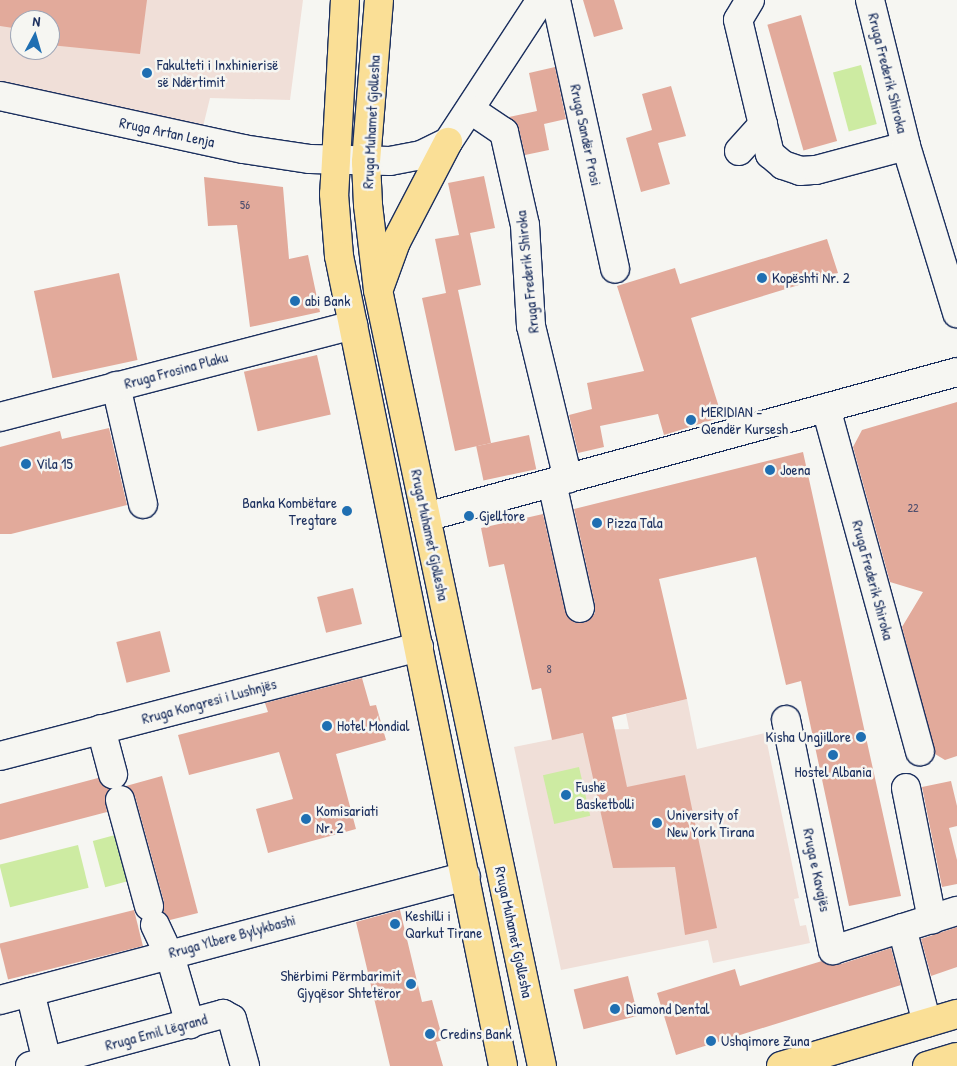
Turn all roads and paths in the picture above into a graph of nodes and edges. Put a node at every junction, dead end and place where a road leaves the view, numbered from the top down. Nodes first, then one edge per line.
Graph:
1 (345, 0) edge
2 (379, 0) edge
3 (541, 0) edge
4 (556, 0) edge
5 (750, 0) edge
6 (870, 0) edge
7 (0, 96) edge
8 (471, 110) junction
9 (763, 124) junction
10 (448, 142) junction
11 (906, 146) junction
12 (739, 151) dead end
13 (336, 160) junction
14 (366, 162) junction
15 (615, 269) dead end
16 (378, 290) junction
17 (957, 313) edge
18 (353, 325) junction
19 (957, 372) edge
20 (116, 386) junction
21 (826, 408) junction
22 (0, 417) edge
23 (560, 481) junction
24 (143, 504) dead end
25 (426, 517) junction
26 (580, 608) dead end
27 (419, 647) junction
28 (786, 720) dead end
29 (101, 729) junction
30 (920, 751) dead end
31 (0, 756) edge
32 (113, 774) dead end
33 (906, 788) dead end
34 (120, 800) dead end
35 (466, 876) junction
36 (944, 915) edge
37 (902, 928) junction
38 (167, 954) junction
39 (30, 992) junction
40 (0, 1000) edge
41 (957, 1014) edge
42 (927, 1023) junction
43 (190, 1024) junction
44 (537, 1039) junction
45 (500, 1059) edge
46 (39, 1064) edge
47 (245, 1066) edge
48 (542, 1066) edge
49 (557, 1066) edge
50 (781, 1066) edge

1 - 13 main road
2 - 14 main road, Rruga Muhamet Gjollesha
3 - 8 street
4 - 15 street, Rruga Sandër Prosi
5 - 9 street, Rruga Frederik Shiroka
6 - 11 street, Rruga Frederik Shiroka
7 - 13 street, Rruga Artan Lenja
8 - 10 street
8 - 23 street, Rruga Frederik Shiroka
9 - 11 street, Rruga Frederik Shiroka
9 - 12 street
10 - 14 street
10 - 16 main road
11 - 17 street, Rruga Frederik Shiroka
13 - 14 street, Rruga Artan Lenja
13 - 18 main road
14 - 16 main road, Rruga Muhamet Gjollesha
16 - 25 main road, Rruga Muhamet Gjollesha
18 - 20 street, Rruga Frosina Plaku
18 - 27 main road
19 - 21 street
20 - 22 street, Rruga Frosina Plaku
20 - 24 street
21 - 23 street
21 - 30 street, Rruga Frederik Shiroka
23 - 25 street
23 - 26 street, Rruga Frederik Shiroka
25 - 44 main road, Rruga Muhamet Gjollesha
27 - 29 street, Rruga Kongresi i Lushnjës
27 - 35 main road
28 - 37 street, Rruga e Kavajës
29 - 31 street, Rruga Kongresi i Lushnjës
29 - 32 street
33 - 36 street
34 - 38 street
35 - 38 street, Rruga Ylbere Bylykbashi
35 - 45 main road
36 - 37 street, Rruga e Kavajës
37 - 42 street
38 - 39 street, Rruga Ylbere Bylykbashi
38 - 43 street
39 - 40 street, Rruga Ylbere Bylykbashi
39 - 46 street
41 - 42 main road
42 - 50 main road
43 - 46 street, Rruga Emil Lëgrand
43 - 47 street, Rruga Emil Lëgrand
44 - 48 main road, Rruga Muhamet Gjollesha
44 - 49 main road

